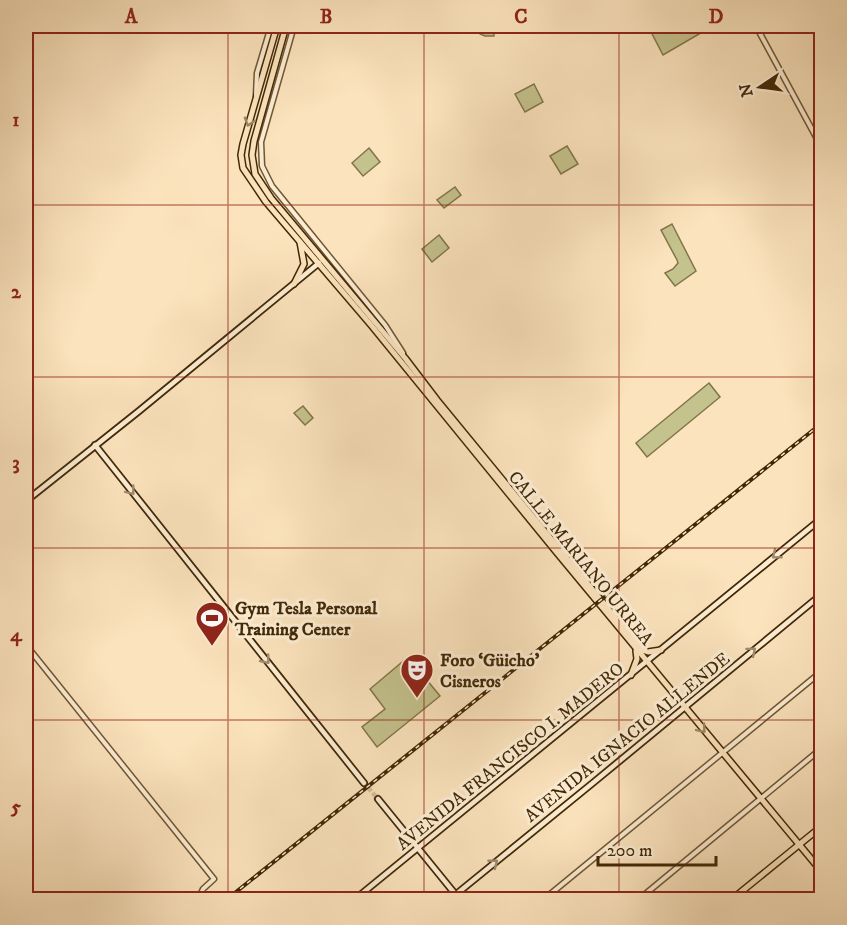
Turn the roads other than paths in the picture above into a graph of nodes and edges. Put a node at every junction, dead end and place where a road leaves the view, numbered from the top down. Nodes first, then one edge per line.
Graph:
1 (271, 26) edge
2 (277, 26) edge
3 (286, 26) edge
4 (294, 26) edge
5 (756, 26) edge
6 (256, 97) junction
7 (261, 117) junction
8 (268, 119) junction
9 (822, 148) edge
10 (300, 240) junction
11 (321, 261) junction
12 (294, 284) junction
13 (405, 358) junction
14 (95, 445) junction
15 (26, 501) edge
16 (822, 518) edge
17 (822, 594) edge
18 (26, 645) edge
19 (634, 646) junction
20 (661, 650) junction
21 (647, 662) junction
22 (822, 671) edge
23 (631, 675) junction
24 (685, 707) junction
25 (822, 748) edge
26 (722, 753) junction
27 (364, 783) tunnel mouth
28 (760, 798) junction
29 (378, 799) tunnel mouth
30 (822, 826) edge
31 (799, 845) junction
32 (417, 848) junction
33 (822, 872) edge
34 (455, 894) junction
35 (198, 900) edge
36 (354, 900) edge
37 (449, 900) edge
38 (460, 900) edge
39 (543, 900) edge
40 (638, 900) edge
41 (731, 900) edge

1 - 6 street
2 - 6 main road
3 - 7 main road
4 - 8 street
5 - 9 street
6 -> 10 main road
7 - 8 main road
7 - 11 main road
8 - 13 street
10 - 11 main road
10 - 12 main road
11 - 12 main road
11 - 13 main road, CALLE MARIANO URREA
11 - 19 main road, CALLE MARIANO URREA
12 - 14 main road
13 - 20 main road, CALLE MARIANO URREA
14 - 15 main road
14 -> 27 main road
16 -> 20 main road, AVENIDA FRANCISCO I. MADERO
24 -> 17 main road, AVENIDA IGNACIO ALLENDE
18 - 35 street
19 - 21 main road, CALLE MARIANO URREA
19 - 23 main road
20 - 21 main road, AVENIDA FRANCISCO I. MADERO
21 - 23 main road, AVENIDA FRANCISCO I. MADERO
21 - 24 main road, CALLE MARIANO URREA
22 - 26 street
23 - 32 main road, AVENIDA FRANCISCO I. MADERO
24 -> 26 main road, CALLE MARIANO URREA
34 -> 24 main road, AVENIDA IGNACIO ALLENDE
25 - 28 street
26 - 28 main road, CALLE MARIANO URREA
26 - 39 street
28 - 31 main road, CALLE MARIANO URREA
28 - 40 street
29 - 32 main road
30 - 31 main road
31 - 33 main road, CALLE MARIANO URREA
31 - 41 main road
32 - 34 main road
32 - 36 main road, AVENIDA FRANCISCO I. MADERO
34 - 37 main road, AVENIDA IGNACIO ALLENDE
34 - 38 main road

